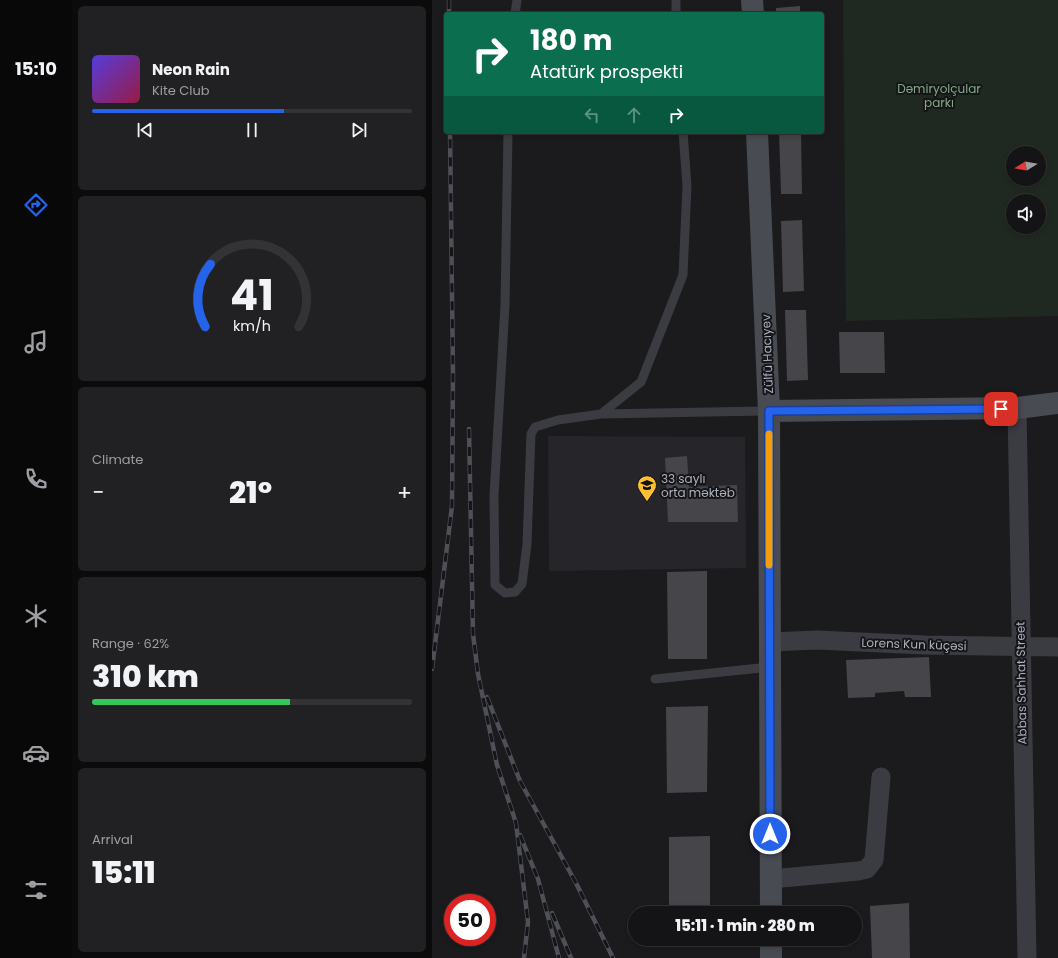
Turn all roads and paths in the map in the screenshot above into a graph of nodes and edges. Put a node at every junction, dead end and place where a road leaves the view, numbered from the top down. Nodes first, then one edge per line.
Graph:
1 (516, 0) edge
2 (676, 0) edge
3 (752, 0) edge
4 (515, 12) edge
5 (676, 12) edge
6 (753, 12) edge
7 (508, 134) edge
8 (683, 134) edge
9 (758, 134) edge
10 (1058, 403) edge
11 (1017, 408) junction
12 (769, 411) junction
13 (601, 414) junction
14 (770, 642) junction
15 (1020, 647) junction
16 (1058, 647) edge
17 (770, 667) junction
18 (655, 679) dead end
19 (881, 777) dead end
20 (771, 879) junction
21 (771, 906) edge
22 (771, 946) edge
23 (771, 958) edge
24 (1027, 958) edge

1 - 4 lane
2 - 5 lane
3 - 6 main road
7 - 13 lane
8 - 13 lane
9 - 12 main road, Zülfü Hacıyev
10 - 11 main road
11 - 12 main road
11 - 15 street, Abbas Sahhat Street
12 - 13 lane
12 - 14 main road, Zülfü Hacıyev
14 - 15 street, Lorens Kun küçəsi
14 - 17 main road, Zülfü Hacıyev
15 - 16 street, Lorens Kun küçəsi
15 - 24 street, Abbas Sahhat Street
17 - 18 lane
17 - 20 main road, Zülfü Hacıyev
19 - 20 street
20 - 21 main road, Zülfü Hacıyev
22 - 23 main road

